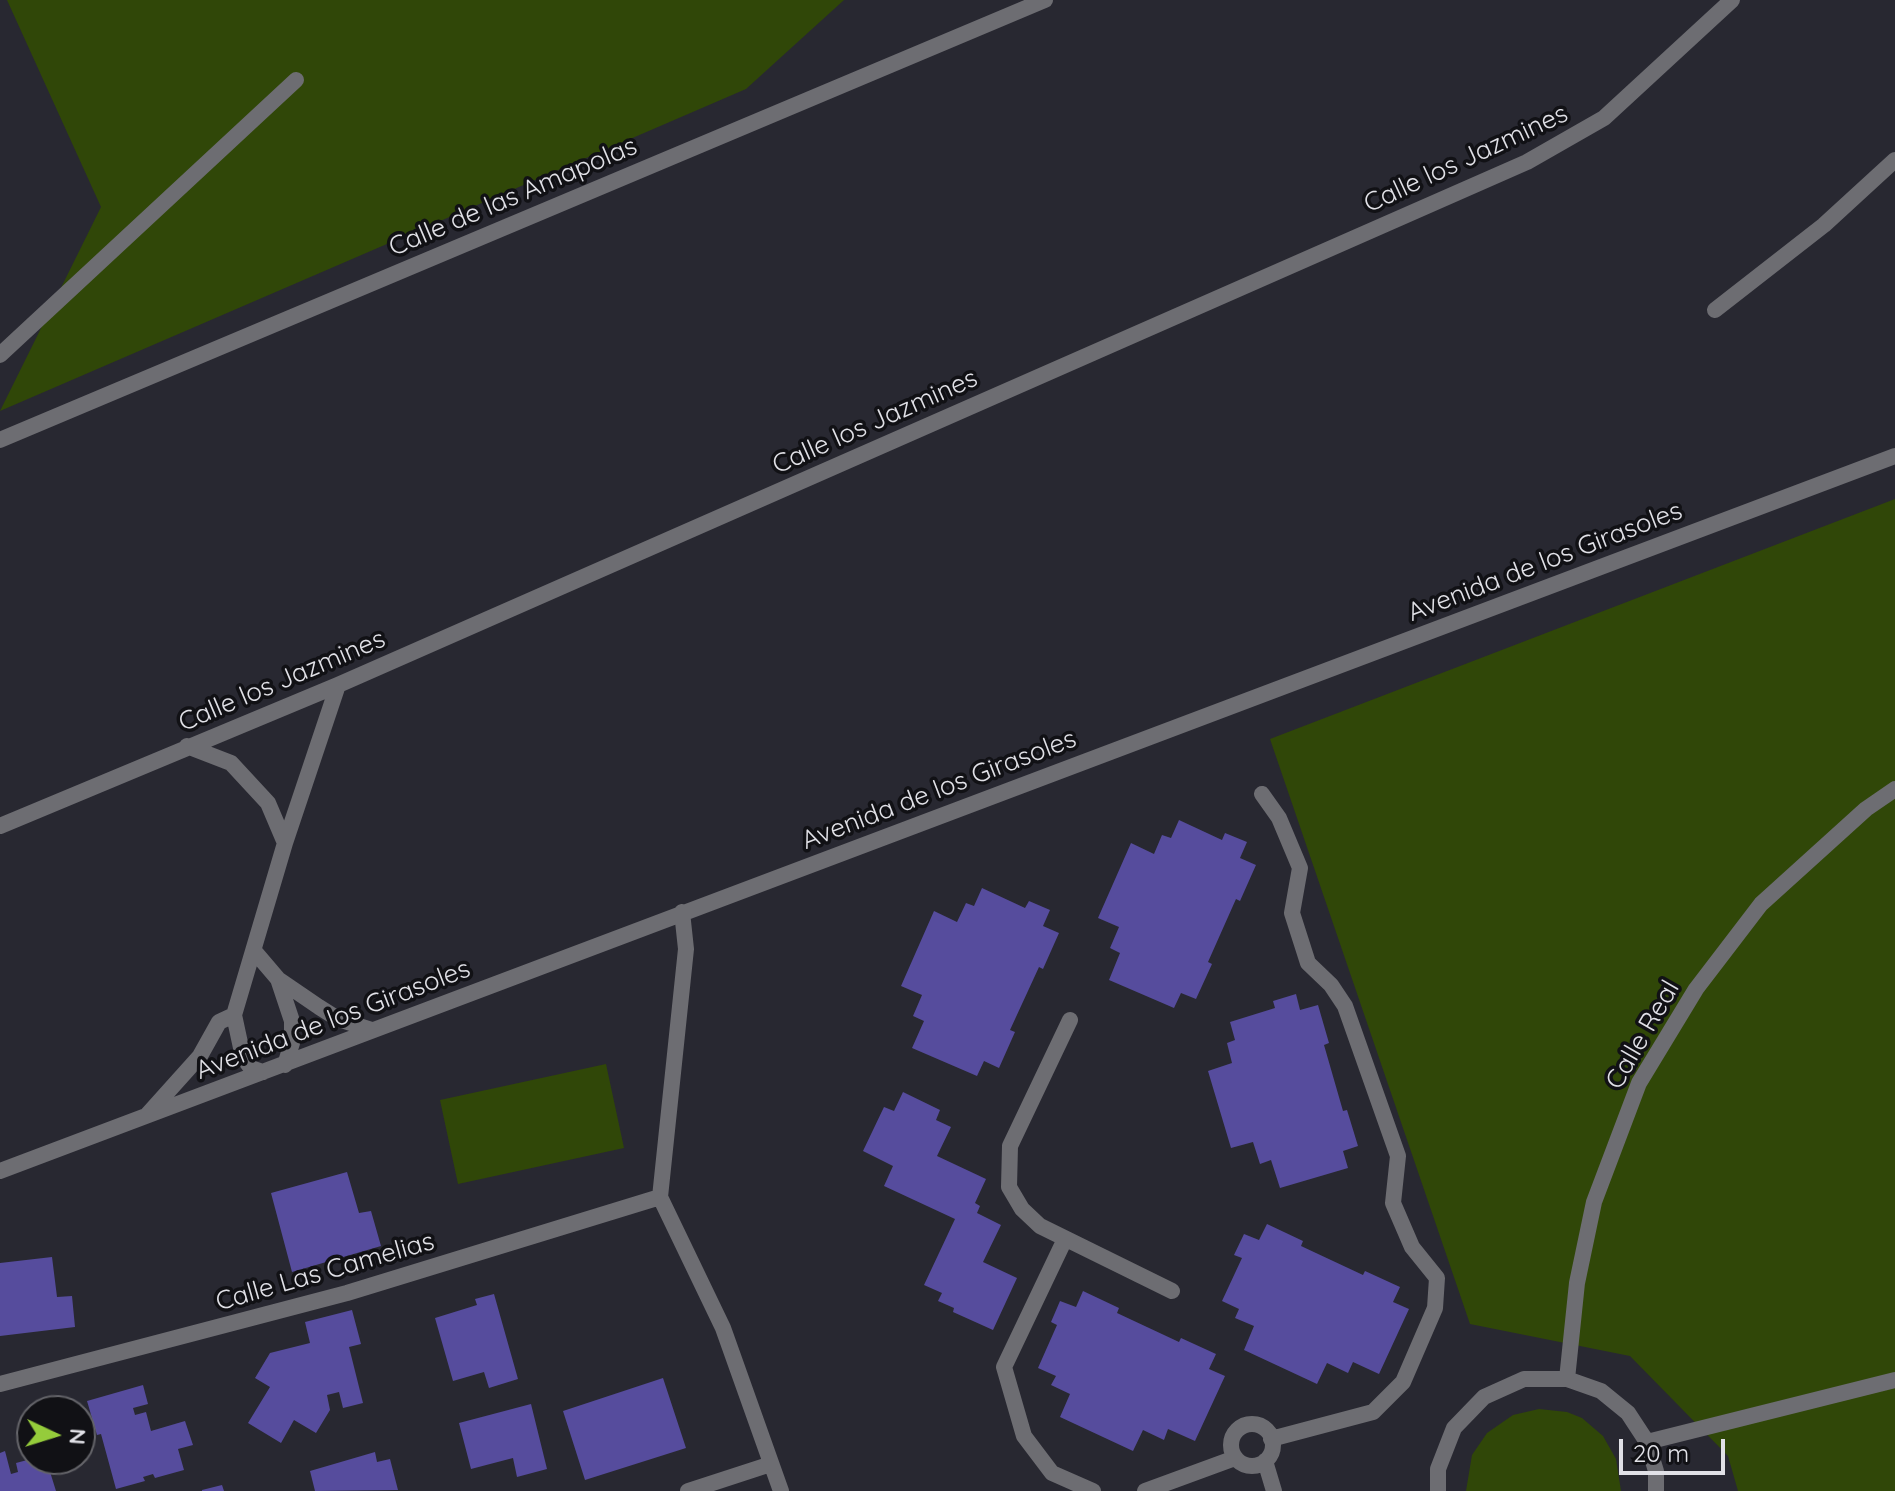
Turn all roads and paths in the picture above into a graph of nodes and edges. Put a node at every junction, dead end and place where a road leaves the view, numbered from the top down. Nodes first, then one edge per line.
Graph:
1 (1045, 0) edge
2 (1732, 0) edge
3 (296, 80) dead end
4 (1895, 160) edge
5 (1715, 310) dead end
6 (0, 355) edge
7 (0, 440) edge
8 (1895, 456) edge
9 (338, 685) junction
10 (187, 746) junction
11 (1895, 789) edge
12 (1262, 794) dead end
13 (0, 826) edge
14 (285, 843) junction
15 (682, 912) junction
16 (255, 952) junction
17 (278, 979) junction
18 (234, 1015) junction
19 (1070, 1020) dead end
20 (372, 1030) junction
21 (285, 1065) junction
22 (263, 1072) junction
23 (143, 1119) junction
24 (0, 1171) edge
25 (660, 1197) junction
26 (1065, 1239) junction
27 (1172, 1291) dead end
28 (1567, 1379) junction
29 (1895, 1380) edge
30 (0, 1384) edge
31 (1271, 1439) junction
32 (1647, 1442) junction
33 (1235, 1458) junction
34 (1265, 1461) junction
35 (771, 1464) junction
36 (688, 1491) edge
37 (781, 1491) edge
38 (1093, 1491) edge
39 (1145, 1491) edge
40 (1274, 1491) edge
41 (1438, 1491) edge
42 (1656, 1491) edge

1 - 7 street, Calle de las Amapolas
2 - 9 street, Calle los Jazmines
3 - 6 street
4 - 5 street
8 - 15 street, Avenida de los Girasoles
9 - 10 street, Calle los Jazmines
9 - 14 street
10 - 13 street, Calle los Jazmines
10 - 14 street
11 - 28 street, Calle Real
12 - 31 street
14 - 16 street
15 - 20 street, Avenida de los Girasoles
15 - 25 street
16 - 17 street
16 - 18 street
17 - 20 street
17 - 21 street
18 - 22 street
18 - 23 street
19 - 26 street
20 - 21 street, Avenida de los Girasoles
21 - 22 street, Avenida de los Girasoles
22 - 23 street, Avenida de los Girasoles
23 - 24 street, Avenida de los Girasoles
25 - 30 street, Calle Las Camelias
25 - 35 street
26 - 27 street
26 - 38 street
28 - 32 street
28 - 41 street
29 - 32 street
31 - 33 street
31 - 34 street
32 - 42 street
33 - 34 street
33 - 39 street
34 - 40 street
35 - 36 street
35 - 37 street

